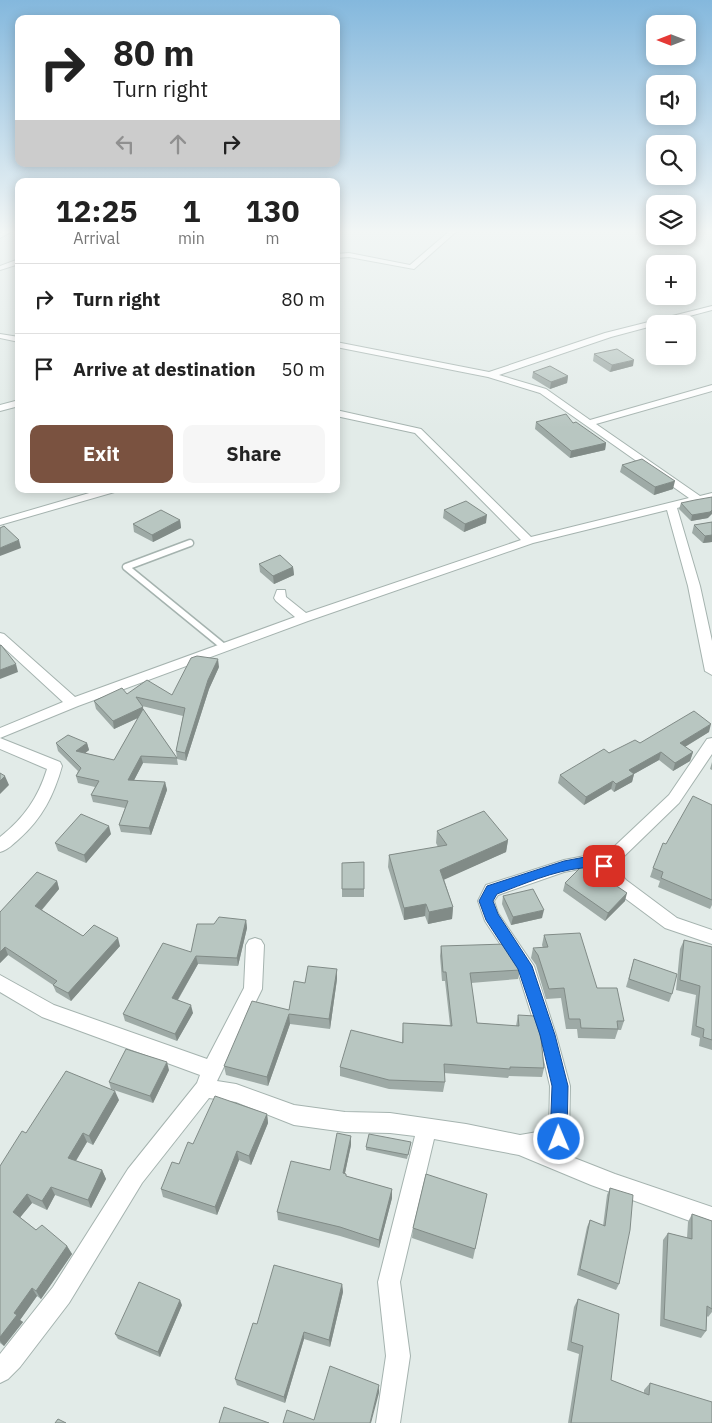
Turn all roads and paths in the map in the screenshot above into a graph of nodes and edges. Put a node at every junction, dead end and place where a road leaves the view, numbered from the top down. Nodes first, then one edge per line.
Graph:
1 (712, 308) edge
2 (0, 336) edge
3 (15, 339) edge
4 (340, 345) edge
5 (490, 375) junction
6 (712, 388) edge
7 (15, 404) edge
8 (0, 408) edge
9 (340, 414) edge
10 (589, 423) junction
11 (100, 493) edge
12 (712, 496) edge
13 (697, 499) junction
14 (671, 505) junction
15 (0, 522) edge
16 (529, 541) junction
17 (190, 543) dead end
18 (282, 593) dead end
19 (304, 618) junction
20 (0, 637) edge
21 (224, 647) junction
22 (712, 672) edge
23 (73, 703) junction
24 (0, 733) edge
25 (0, 743) edge
26 (712, 743) edge
27 (0, 846) edge
28 (604, 866) junction
29 (712, 937) edge
30 (256, 945) dead end
31 (0, 983) edge
32 (208, 1079) junction
33 (427, 1128) junction
34 (520, 1144) junction
35 (712, 1218) edge
36 (0, 1371) edge
37 (388, 1423) edge

1 - 5 street
2 - 3 street
4 - 5 street
5 - 10 street
6 - 10 street
7 - 8 street
9 - 16 street
10 - 13 street
11 - 15 street
12 - 13 street
13 - 14 street
14 - 16 street
14 - 22 street
16 - 19 street
17 - 21 lane
18 - 19 street
19 - 21 street
20 - 23 street
21 - 23 street
23 - 24 street
25 - 27 street
26 - 28 street
28 - 29 street
28 - 34 street
30 - 32 street
31 - 32 street
32 - 33 street
32 - 36 street
33 - 34 street
33 - 37 street
34 - 35 street

